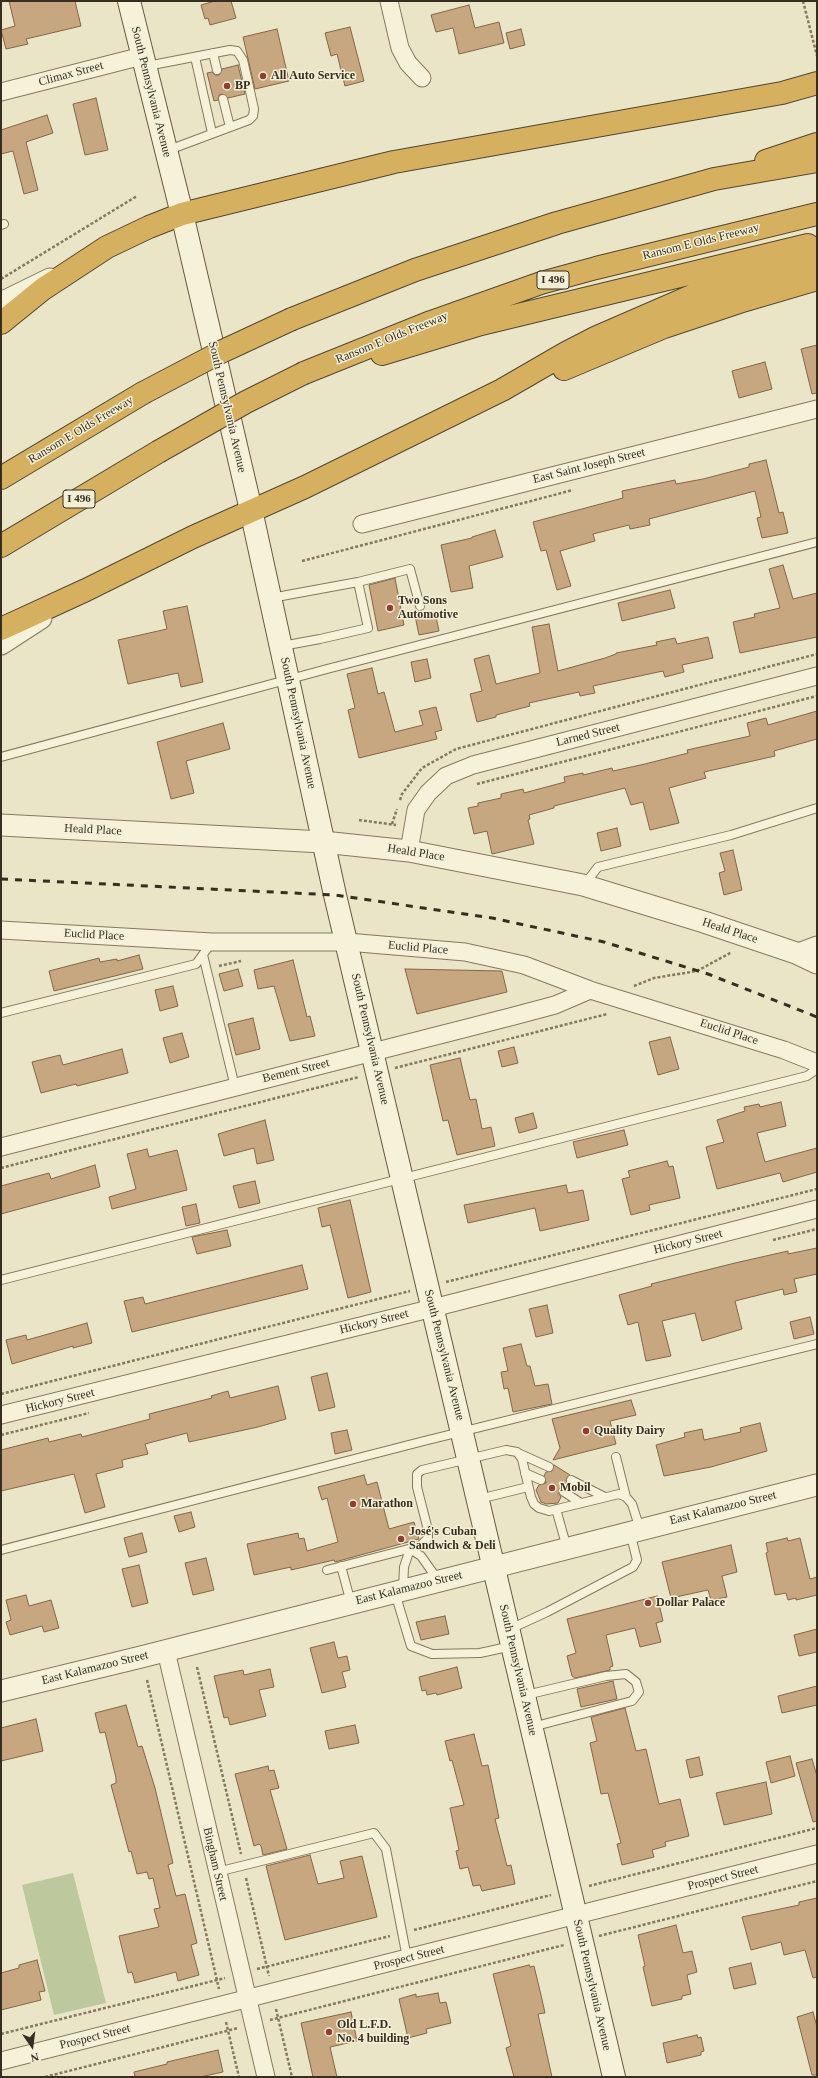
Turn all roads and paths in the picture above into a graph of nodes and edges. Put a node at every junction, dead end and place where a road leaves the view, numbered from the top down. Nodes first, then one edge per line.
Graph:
1 (129, 1) edge
2 (388, 1) edge
3 (803, 1) edge
4 (214, 53) junction
5 (817, 56) edge
6 (195, 57) junction
7 (143, 61) junction
8 (217, 70) dead end
9 (422, 78) dead end
10 (817, 82) edge
11 (1, 92) edge
12 (817, 92) edge
13 (782, 93) junction
14 (224, 99) dead end
15 (230, 127) junction
16 (212, 133) junction
17 (817, 144) edge
18 (166, 151) junction
19 (804, 159) edge
20 (137, 196) dead end
21 (182, 214) junction
22 (814, 214) edge
23 (817, 243) edge
24 (817, 256) edge
25 (72, 269) junction
26 (1, 279) edge
27 (817, 279) edge
28 (1, 303) edge
29 (1, 322) edge
30 (304, 373) junction
31 (502, 390) junction
32 (817, 409) edge
33 (1, 478) edge
34 (579, 489) dead end
35 (251, 510) junction
36 (362, 524) dead end
37 (817, 542) edge
38 (1, 546) edge
39 (302, 561) dead end
40 (358, 582) junction
41 (86, 590) junction
42 (270, 598) junction
43 (420, 606) dead end
44 (1, 629) edge
45 (1, 644) edge
46 (281, 646) junction
47 (817, 676) edge
48 (288, 679) junction
49 (817, 696) edge
50 (1, 757) edge
51 (476, 784) dead end
52 (817, 808) edge
53 (359, 820) dead end
54 (1, 825) edge
55 (412, 826) junction
56 (323, 842) junction
57 (409, 851) junction
58 (583, 885) junction
59 (1, 930) edge
60 (212, 942) junction
61 (347, 942) junction
62 (817, 945) edge
63 (737, 950) dead end
64 (796, 953) junction
65 (203, 955) junction
66 (245, 960) dead end
67 (817, 963) edge
68 (206, 969) junction
69 (590, 990) junction
70 (624, 1000) junction
71 (1, 1013) edge
72 (375, 1062) junction
73 (817, 1063) edge
74 (817, 1069) edge
75 (235, 1087) junction
76 (1, 1147) edge
77 (1, 1168) edge
78 (402, 1178) junction
79 (817, 1209) edge
80 (1, 1280) edge
81 (432, 1308) junction
82 (817, 1344) edge
83 (1, 1415) edge
84 (462, 1432) junction
85 (517, 1452) junction
86 (616, 1456) dead end
87 (469, 1460) junction
88 (549, 1468) dead end
89 (526, 1473) junction
90 (541, 1480) dead end
91 (571, 1480) dead end
92 (817, 1484) edge
93 (528, 1487) junction
94 (564, 1492) dead end
95 (604, 1497) junction
96 (626, 1497) junction
97 (478, 1499) junction
98 (581, 1503) junction
99 (556, 1509) junction
100 (635, 1530) junction
101 (410, 1548) junction
102 (567, 1548) junction
103 (1, 1550) edge
104 (341, 1566) junction
105 (494, 1566) junction
106 (327, 1570) dead end
107 (438, 1580) junction
108 (399, 1591) junction
109 (351, 1603) junction
110 (510, 1638) junction
111 (166, 1651) junction
112 (147, 1680) dead end
113 (1, 1691) edge
114 (524, 1696) junction
115 (531, 1727) junction
116 (817, 1854) edge
117 (217, 1872) junction
118 (817, 1881) edge
119 (576, 1915) junction
120 (582, 1940) junction
121 (407, 1958) junction
122 (247, 1999) junction
123 (223, 2005) junction
124 (253, 2024) junction
125 (228, 2030) junction
126 (1, 2061) edge
127 (45, 2077) edge
128 (239, 2077) edge
129 (266, 2077) edge
130 (614, 2077) edge

1 - 7 main road, South Pennsylvania Avenue
2 - 9 street
3 - 5 path
4 - 6 lane
4 - 8 lane
4 - 15 lane
6 - 7 lane
6 - 16 lane
7 - 11 street, Climax Street
7 - 18 main road, South Pennsylvania Avenue
10 - 13 highway
12 - 13 highway
13 - 21 highway
14 - 15 lane
15 - 16 lane
16 - 18 lane
17 - 19 highway, Ransom E Olds Freeway
18 - 21 main road, South Pennsylvania Avenue
19 - 33 highway, Ransom E Olds Freeway, bridge
20 - 26 path
21 - 25 highway
21 - 35 main road, South Pennsylvania Avenue
22 - 30 highway, Ransom E Olds Freeway / I 496
23 - 30 highway
24 - 31 highway
25 - 28 street
25 - 29 highway
27 - 31 highway
30 - 38 highway, Ransom E Olds Freeway / I 496, bridge
31 - 35 highway
32 - 36 street, East Saint Joseph Street
34 - 39 path
35 - 41 highway
35 - 42 main road, South Pennsylvania Avenue
37 - 48 lane
40 - 42 lane
40 - 43 lane
40 - 46 lane
41 - 44 highway
41 - 45 street
42 - 46 main road, South Pennsylvania Avenue
46 - 48 main road, South Pennsylvania Avenue
47 - 55 street, Larned Street
48 - 50 lane
48 - 56 main road, South Pennsylvania Avenue
49 - 51 path
52 - 58 lane
53 - 55 path
54 - 56 street, Heald Place
55 - 57 street, Larned Street
56 - 57 street, Heald Place
56 - 61 main road, South Pennsylvania Avenue
57 - 58 street, Heald Place
58 - 64 street, Heald Place
59 - 60 street, Euclid Place
60 - 61 street, Euclid Place
60 - 65 lane
61 - 69 street, Euclid Place
61 - 72 main road, South Pennsylvania Avenue
62 - 64 street
63 - 70 path
64 - 67 street, Heald Place
65 - 68 lane
65 - 71 lane
66 - 68 path
68 - 75 lane
69 - 70 street, Euclid Place
69 - 72 street, Bement Street
70 - 72 path
70 - 73 street, Euclid Place
72 - 75 street, Bement Street
72 - 77 path
72 - 78 main road, South Pennsylvania Avenue
74 - 78 lane
75 - 76 street, Bement Street
78 - 80 lane
78 - 81 main road, South Pennsylvania Avenue
79 - 81 street, Hickory Street
81 - 83 street, Hickory Street
81 - 84 main road, South Pennsylvania Avenue
82 - 84 lane
84 - 87 main road, South Pennsylvania Avenue
84 - 103 lane
85 - 87 lane
85 - 88 lane
85 - 89 lane
86 - 96 lane
87 - 97 main road, South Pennsylvania Avenue
87 - 101 lane
89 - 90 lane
89 - 93 lane
91 - 95 lane
92 - 100 street, East Kalamazoo Street
93 - 97 lane
93 - 99 lane
94 - 98 lane
95 - 96 lane
95 - 98 lane
96 - 100 lane
97 - 105 main road, South Pennsylvania Avenue
98 - 99 lane
99 - 102 lane
100 - 102 street, East Kalamazoo Street
100 - 110 lane
101 - 104 lane
101 - 107 lane
101 - 108 lane
102 - 105 street, East Kalamazoo Street
104 - 106 lane
104 - 109 lane
105 - 107 street, East Kalamazoo Street
105 - 110 main road, South Pennsylvania Avenue
107 - 108 street, East Kalamazoo Street
108 - 109 street, East Kalamazoo Street
108 - 110 lane
109 - 111 street, East Kalamazoo Street
110 - 114 main road, South Pennsylvania Avenue
111 - 113 street, East Kalamazoo Street
111 - 117 street, Bingham Street
112 - 123 path
114 - 115 main road, South Pennsylvania Avenue
114 - 115 lane
115 - 119 main road, South Pennsylvania Avenue
116 - 119 street, Prospect Street
117 - 121 lane
117 - 122 street, Bingham Street
118 - 120 path
119 - 120 main road, South Pennsylvania Avenue
119 - 121 street, Prospect Street
120 - 124 path
120 - 130 main road, South Pennsylvania Avenue
121 - 122 street, Prospect Street
122 - 123 street, Prospect Street
122 - 124 street, Bingham Street
123 - 125 path
123 - 126 street, Prospect Street
124 - 125 path
124 - 129 street, Bingham Street
125 - 127 path
125 - 128 path

